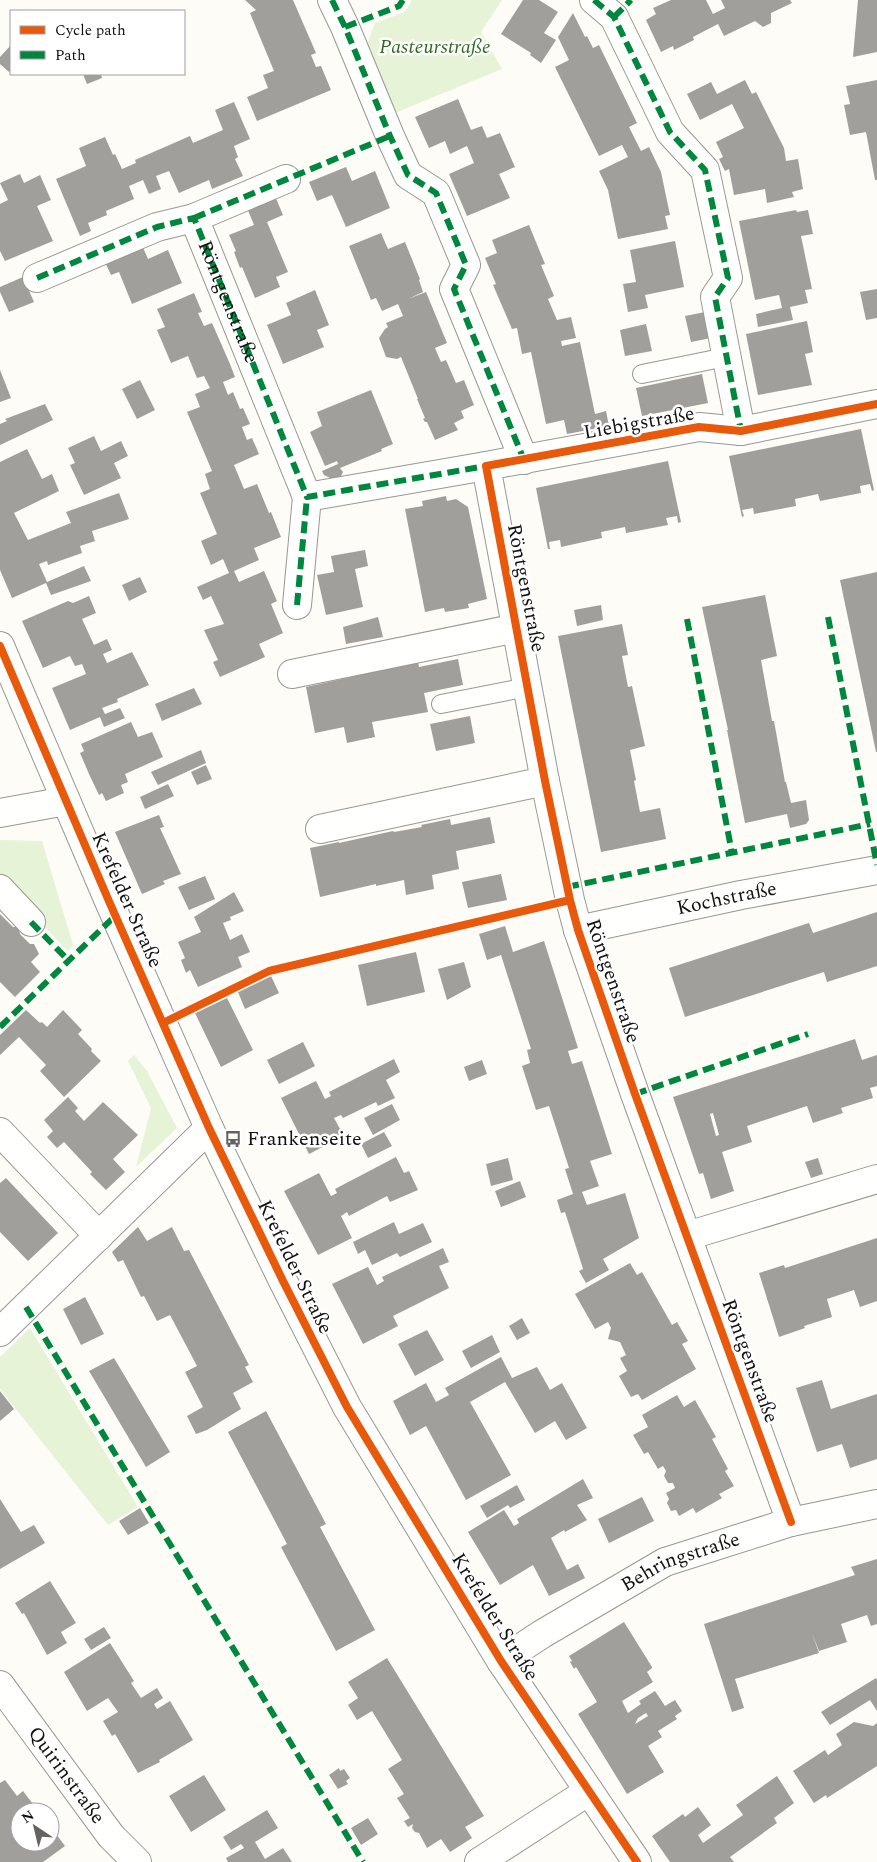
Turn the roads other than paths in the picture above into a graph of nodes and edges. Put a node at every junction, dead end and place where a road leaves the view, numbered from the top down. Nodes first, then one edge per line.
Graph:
1 (332, 0) edge
2 (613, 6) edge
3 (286, 179) dead end
4 (194, 218) junction
5 (37, 278) dead end
6 (726, 357) junction
7 (642, 374) dead end
8 (877, 404) edge
9 (741, 431) junction
10 (524, 460) junction
11 (486, 466) junction
12 (307, 497) junction
13 (297, 605) dead end
14 (517, 628) junction
15 (0, 646) edge
16 (292, 674) dead end
17 (528, 687) junction
18 (441, 704) dead end
19 (545, 780) junction
20 (66, 801) junction
21 (0, 813) edge
22 (320, 829) dead end
23 (877, 870) edge
24 (0, 889) edge
25 (31, 922) dead end
26 (578, 930) junction
27 (209, 1128) junction
28 (0, 1132) edge
29 (877, 1178) edge
30 (99, 1236) junction
31 (687, 1236) junction
32 (1, 1328) edge
33 (877, 1504) edge
34 (791, 1522) junction
35 (501, 1661) junction
36 (0, 1685) edge
37 (589, 1790) junction
38 (137, 1862) edge
39 (479, 1862) edge
40 (637, 1862) edge

1 - 10 street
2 - 6 street
3 - 4 street, Röntgenstraße
4 - 5 street, Röntgenstraße
4 - 12 street, Röntgenstraße
6 - 7 lane
6 - 9 street
8 - 9 street, Liebigstraße
9 - 10 street, Liebigstraße
10 - 11 street
11 - 12 street
11 - 14 street, Röntgenstraße
12 - 13 street, Röntgenstraße
14 - 16 street, Röntgenstraße
14 - 17 street, Röntgenstraße
15 - 20 street, Krefelder Straße
17 - 18 lane
17 - 19 street, Röntgenstraße
19 - 22 street
19 - 26 street, Röntgenstraße
20 - 21 street
20 - 27 street, Krefelder Straße
23 - 26 street, Kochstraße
24 - 25 street
26 - 31 street, Röntgenstraße
27 - 30 street
27 - 35 street, Krefelder Straße
28 - 30 street
29 - 31 street
30 - 32 street
31 - 34 street, Röntgenstraße
33 - 34 street, Behringstraße
34 - 35 street, Behringstraße
35 - 37 street, Krefelder Straße
36 - 38 street, Quirinstraße
37 - 39 street
37 - 40 street, Krefelder Straße

